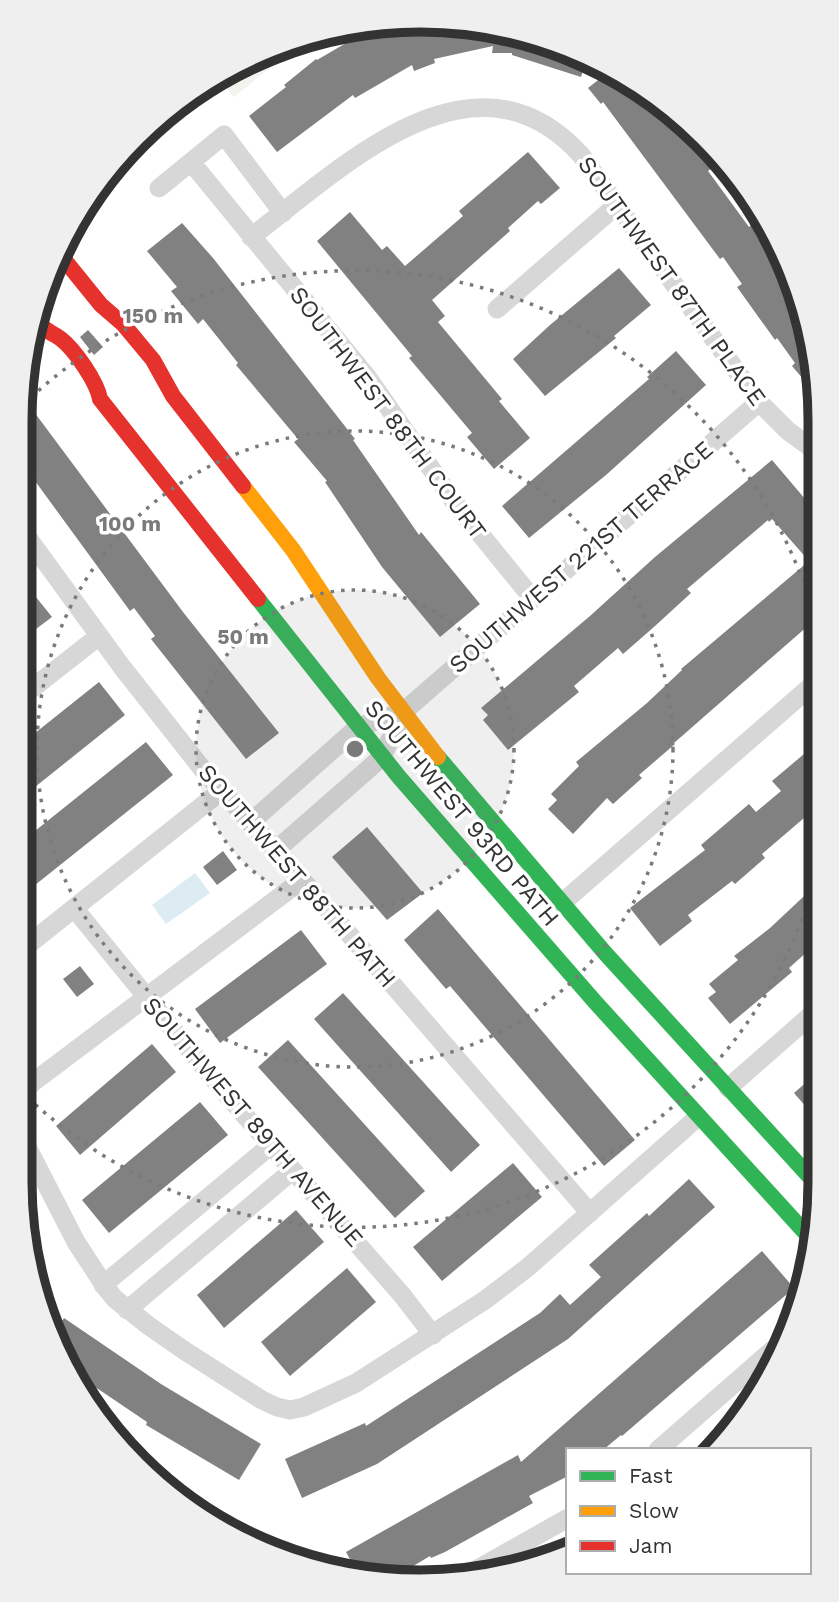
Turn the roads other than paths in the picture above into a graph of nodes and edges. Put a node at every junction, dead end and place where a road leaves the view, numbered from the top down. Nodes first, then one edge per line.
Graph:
1 (191, 162) junction
2 (159, 188) dead end
3 (618, 204) junction
4 (283, 213) junction
5 (251, 237) junction
6 (66, 261) edge
7 (497, 309) dead end
8 (43, 327) edge
9 (759, 402) junction
10 (808, 445) edge
11 (31, 542) edge
12 (533, 599) junction
13 (99, 636) junction
14 (31, 689) edge
15 (808, 689) edge
16 (403, 712) junction
17 (358, 727) junction
18 (382, 757) junction
19 (221, 791) junction
20 (250, 823) junction
21 (275, 850) junction
22 (302, 880) junction
23 (562, 903) junction
24 (74, 908) junction
25 (31, 942) edge
26 (146, 998) junction
27 (808, 1018) edge
28 (31, 1084) edge
29 (728, 1088) junction
30 (698, 1117) junction
31 (270, 1146) junction
32 (31, 1154) edge
33 (292, 1171) junction
34 (808, 1175) edge
35 (590, 1213) junction
36 (804, 1232) edge
37 (103, 1285) junction
38 (127, 1310) junction
39 (433, 1335) junction
40 (752, 1381) edge
41 (661, 1448) edge
42 (566, 1519) edge
43 (486, 1564) edge

1 - 2 street
1 - 4 street
1 - 5 street, SOUTHWEST 88TH COURT
3 - 4 street, SOUTHWEST 87TH PLACE
3 - 7 street
3 - 9 street, SOUTHWEST 87TH PLACE
4 - 5 street
5 - 12 street, SOUTHWEST 88TH COURT
6 - 16 street, SOUTHWEST 93RD PATH
8 - 17 street, SOUTHWEST 93RD PATH
9 - 10 street, SOUTHWEST 87TH PLACE
9 - 12 street, SOUTHWEST 221ST TERRACE
11 - 13 street, SOUTHWEST 88TH PATH
12 - 16 street, SOUTHWEST 221ST TERRACE
13 - 14 street
13 - 19 street, SOUTHWEST 88TH PATH
15 - 23 street
16 - 17 street, SOUTHWEST 221ST TERRACE
16 - 18 street, SOUTHWEST 221ST TERRACE
16 - 23 street, SOUTHWEST 93RD PATH
17 - 18 street, SOUTHWEST 93RD PATH
17 - 20 street, SOUTHWEST 221ST TERRACE
18 - 21 street, SOUTHWEST 221ST TERRACE
18 - 30 street, SOUTHWEST 93RD PATH
19 - 20 street, SOUTHWEST 88TH PATH
19 - 24 street
20 - 21 street, SOUTHWEST 88TH PATH
21 - 22 street, SOUTHWEST 88TH PATH
22 - 26 street
22 - 35 street, SOUTHWEST 88TH PATH
23 - 29 street, SOUTHWEST 93RD PATH
24 - 25 street
24 - 26 street, SOUTHWEST 89TH AVENUE
26 - 28 street
26 - 31 street, SOUTHWEST 89TH AVENUE
27 - 29 street
29 - 34 street, SOUTHWEST 93RD PATH
30 - 35 street
30 - 36 street, SOUTHWEST 93RD PATH
31 - 33 street, SOUTHWEST 89TH AVENUE
31 - 37 street
32 - 37 street
33 - 38 street
33 - 39 street, SOUTHWEST 89TH AVENUE
35 - 39 street
37 - 38 street
38 - 39 street
40 - 41 street
42 - 43 street

